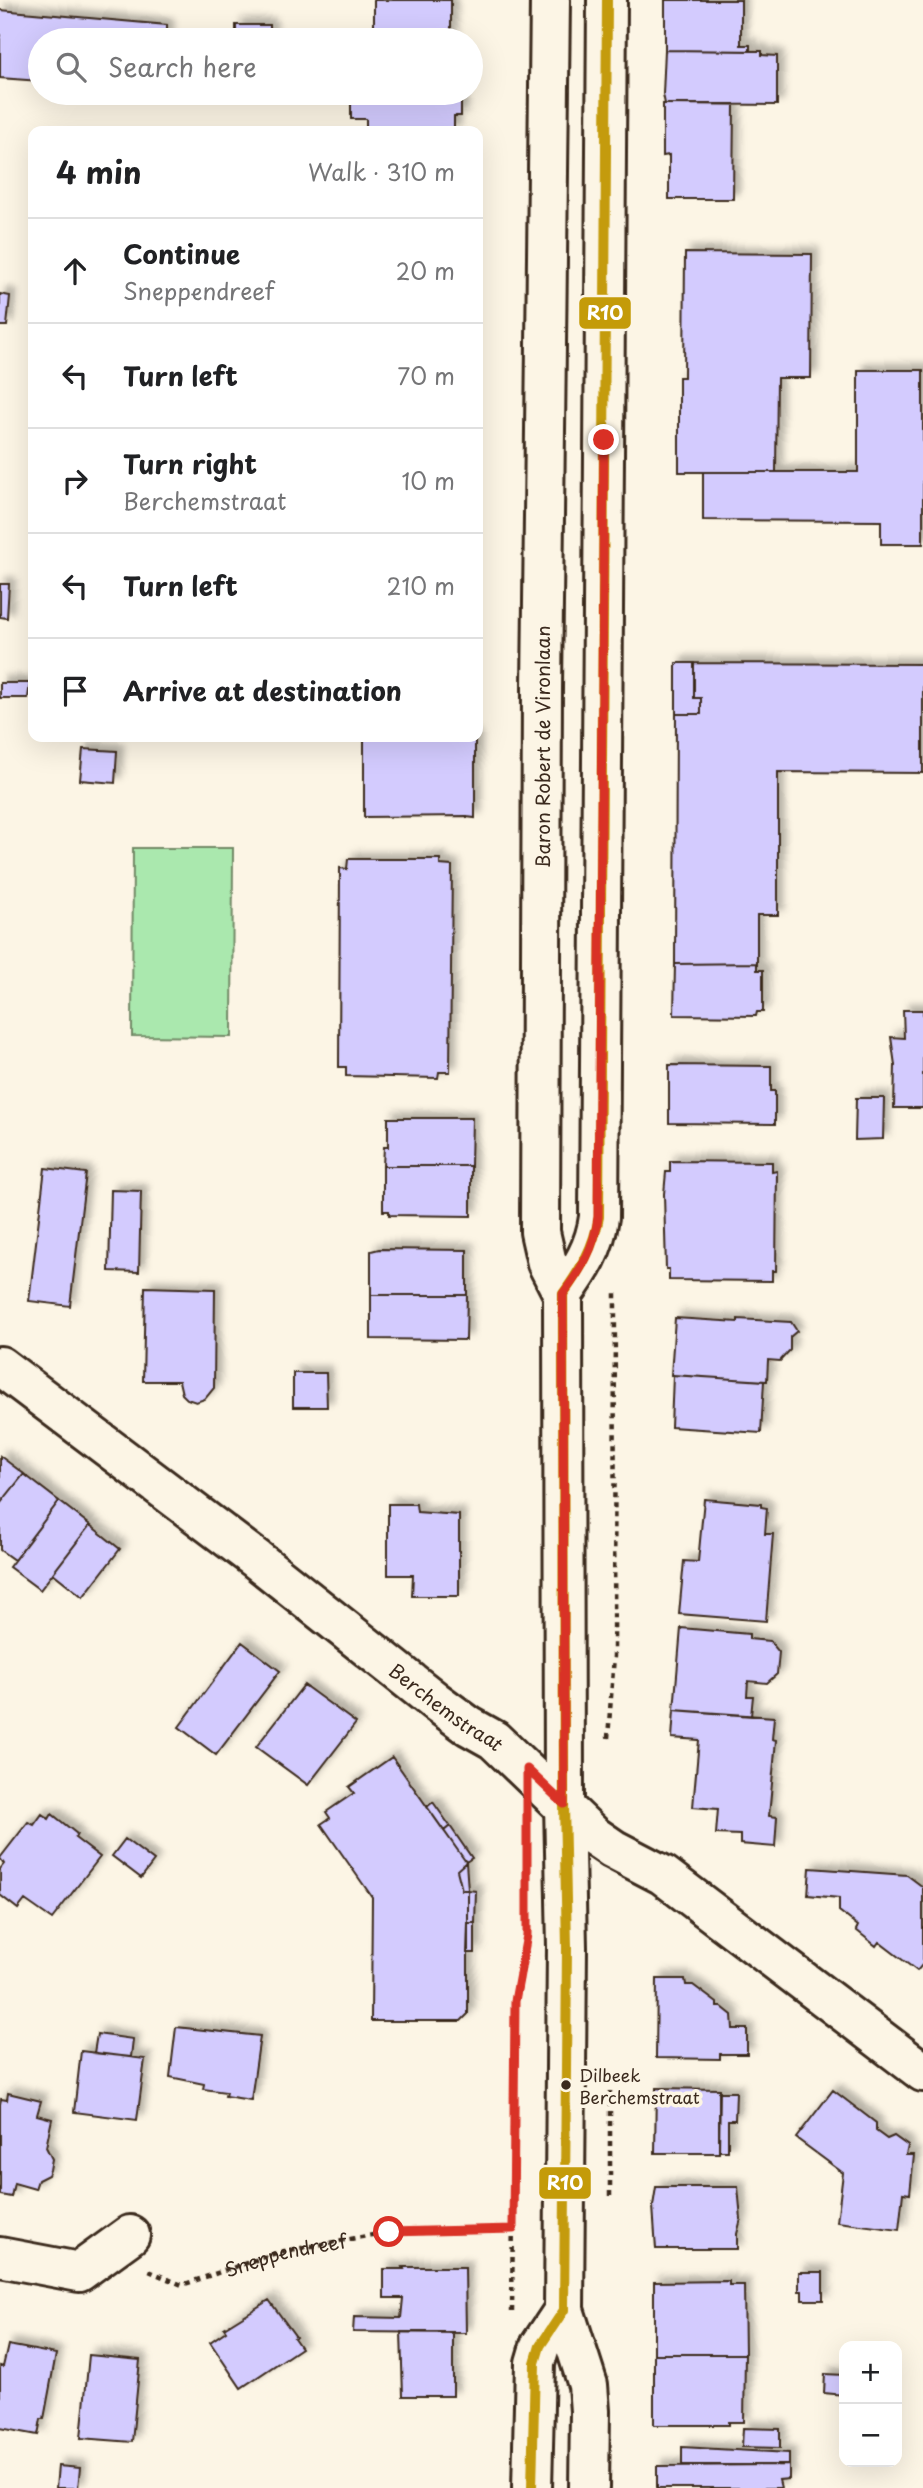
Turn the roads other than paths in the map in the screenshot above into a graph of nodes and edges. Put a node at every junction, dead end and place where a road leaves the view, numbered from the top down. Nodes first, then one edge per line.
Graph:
1 (550, 0) edge
2 (607, 0) edge
3 (547, 282) junction
4 (605, 283) junction
5 (540, 1213) junction
6 (598, 1217) junction
7 (563, 1294) junction
8 (0, 1366) edge
9 (564, 1804) junction
10 (923, 2072) edge
11 (121, 2241) road end
12 (0, 2257) edge
13 (564, 2310) junction
14 (533, 2378) junction
15 (588, 2385) junction
16 (532, 2488) edge
17 (589, 2488) edge

1 - 3 street, Baron Robert de Vironlaan
2 - 4 street
3 - 4 street
3 - 5 street, Baron Robert de Vironlaan
4 - 6 street
5 - 6 street
5 - 7 street, Baron Robert de Vironlaan
6 - 7 street
7 - 9 street, Baron Robert de Vironlaan
8 - 9 street, Berchemstraat
9 - 10 street, Berchemstraat
9 - 13 street, Baron Robert de Vironlaan
11 - 12 street
13 - 14 street
13 - 15 street, Baron Robert de Vironlaan
14 - 15 street
14 - 16 street
15 - 17 street, Baron Robert de Vironlaan

